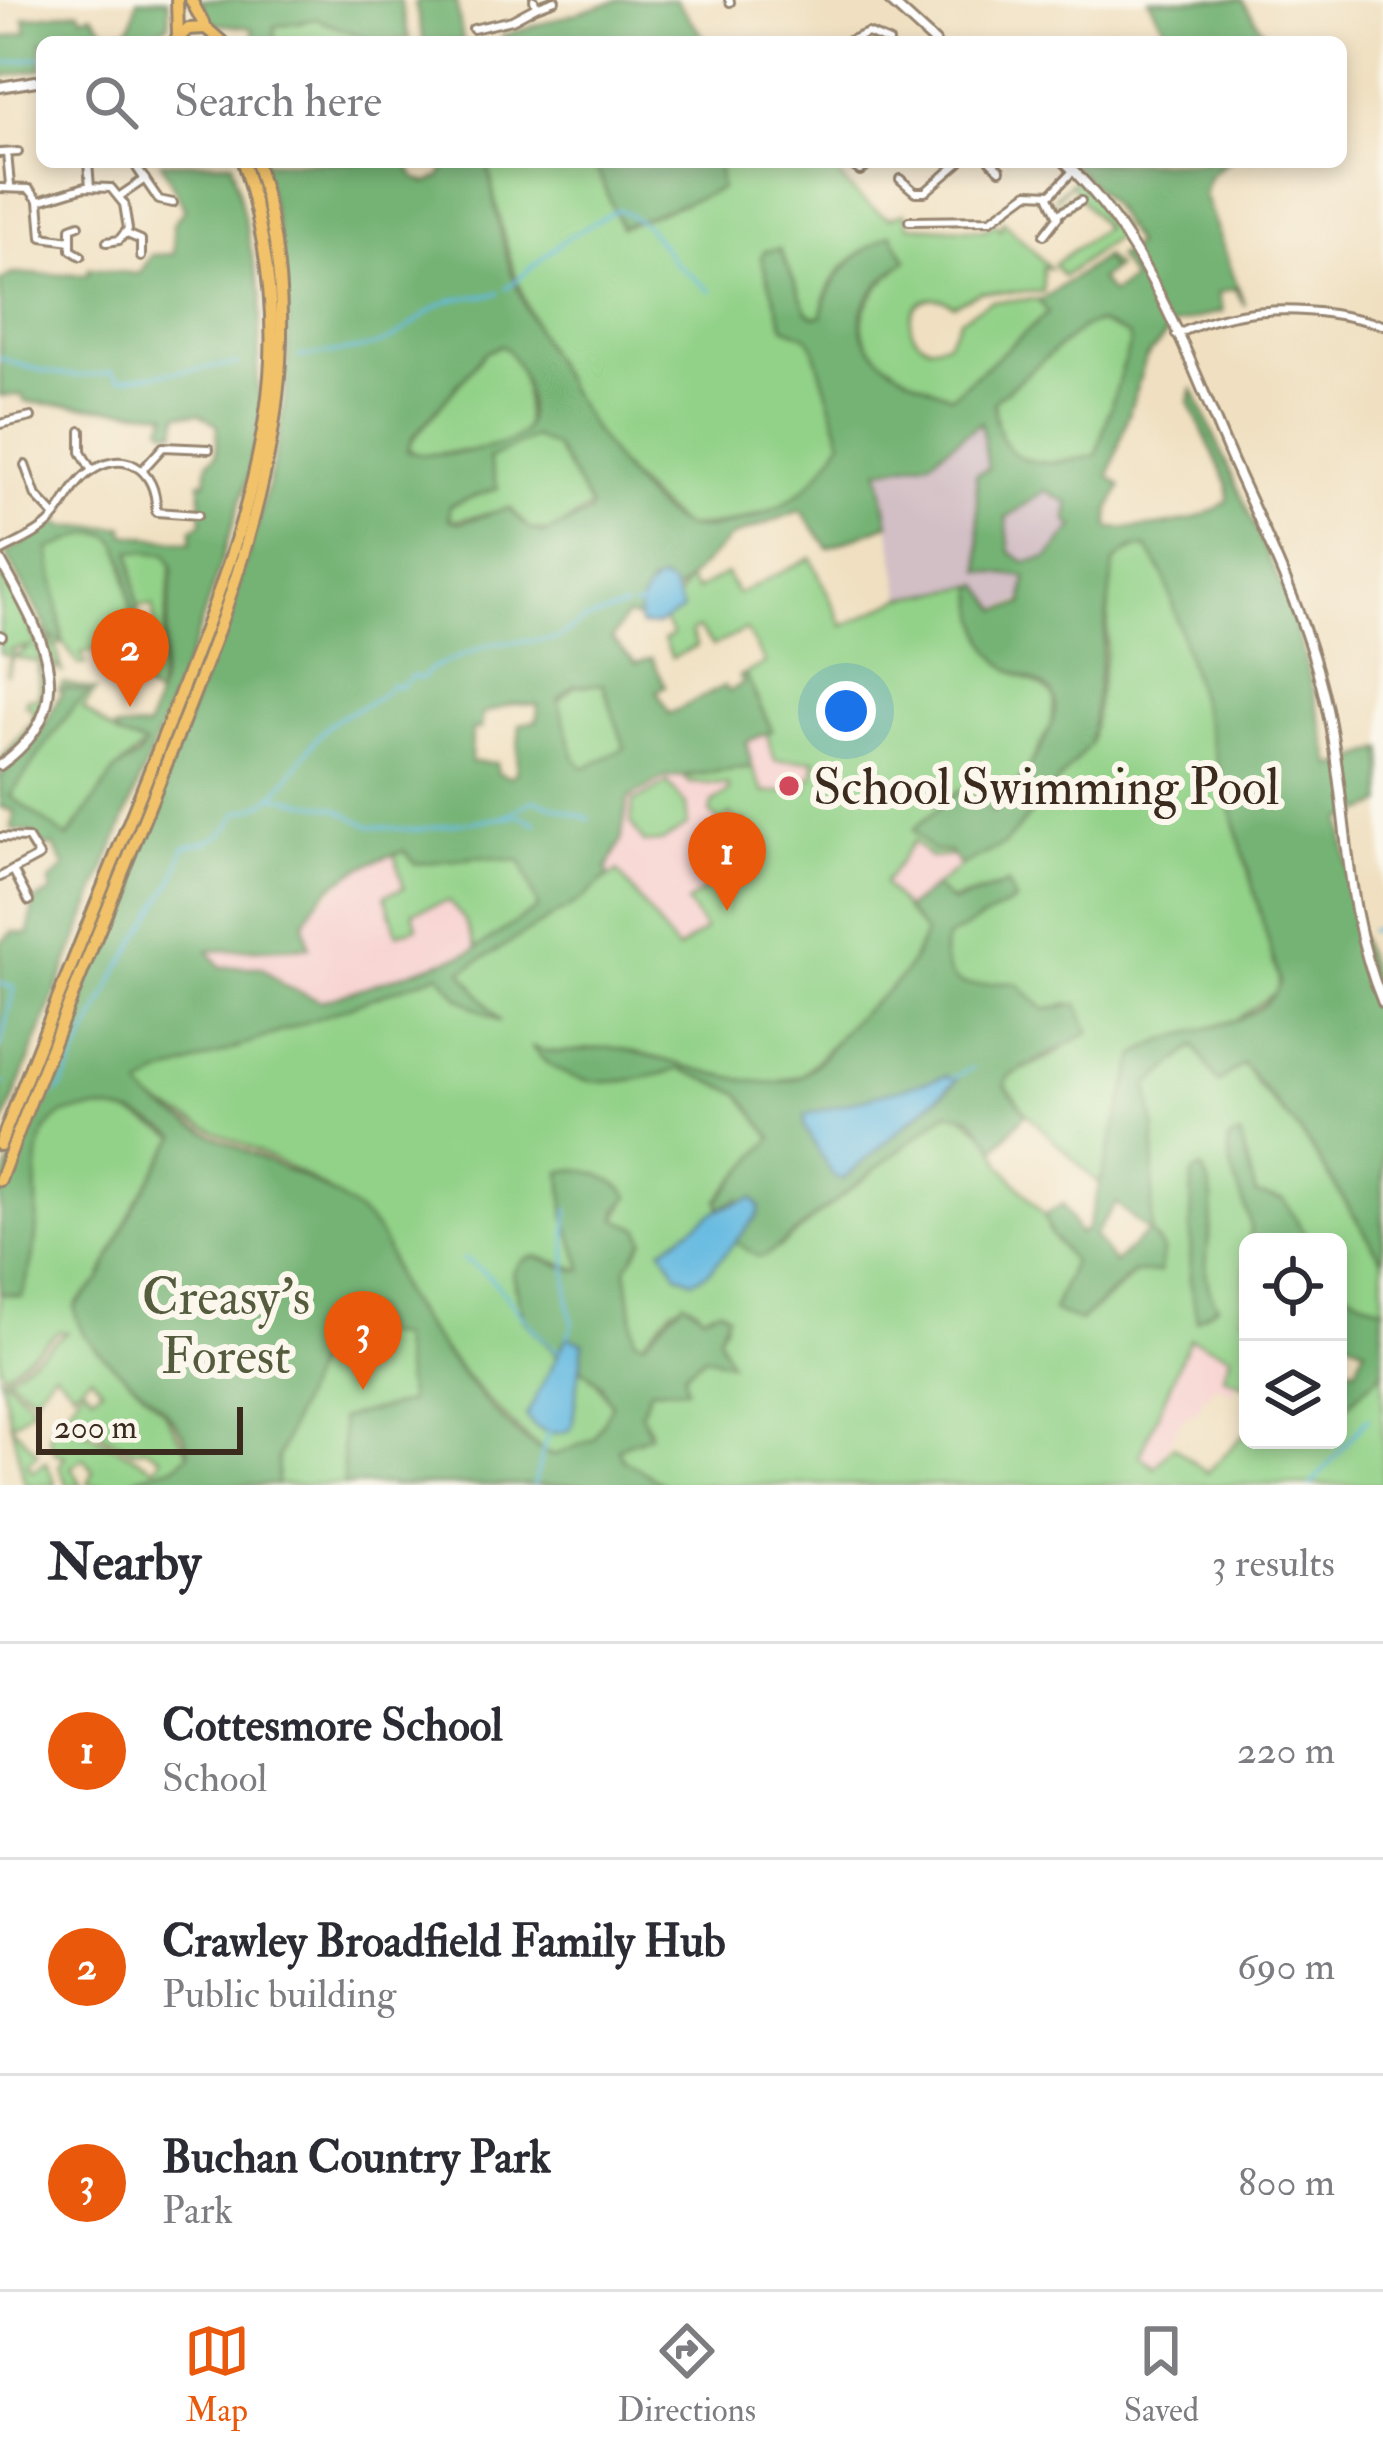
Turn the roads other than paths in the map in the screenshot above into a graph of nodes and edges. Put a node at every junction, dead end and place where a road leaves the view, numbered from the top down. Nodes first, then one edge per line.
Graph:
1 (177, 0) edge
2 (191, 0) edge
3 (555, 0) edge
4 (889, 0) edge
5 (535, 3) edge
6 (206, 28) junction
7 (473, 29) dead end
8 (176, 36) edge
9 (184, 36) edge
10 (215, 36) edge
11 (928, 36) edge
12 (36, 81) edge
13 (0, 87) edge
14 (18, 152) dead end
15 (4, 153) edge
16 (89, 168) edge
17 (244, 168) edge
18 (257, 168) edge
19 (953, 168) edge
20 (998, 168) edge
21 (137, 169) dead end
22 (1000, 170) dead end
23 (1074, 170) joint
24 (900, 178) dead end
25 (145, 179) junction
26 (10, 187) junction
27 (91, 187) junction
28 (0, 188) edge
29 (1048, 195) junction
30 (120, 196) junction
31 (39, 201) junction
32 (1081, 201) dead end
33 (173, 202) dead end
34 (1058, 214) junction
35 (909, 221) dead end
36 (79, 224) dead end
37 (127, 234) junction
38 (1044, 236) dead end
39 (71, 241) junction
40 (107, 242) dead end
41 (81, 256) dead end
42 (141, 257) dead end
43 (1383, 325) edge
44 (1176, 335) junction
45 (0, 424) edge
46 (28, 428) dead end
47 (82, 431) dead end
48 (200, 438) dead end
49 (25, 465) dead end
50 (143, 469) junction
51 (92, 471) junction
52 (36, 474) dead end
53 (27, 478) junction
54 (55, 516) junction
55 (190, 525) dead end
56 (0, 556) edge
57 (0, 765) edge
58 (0, 837) edge
59 (50, 850) dead end
60 (39, 856) junction
61 (13, 871) junction
62 (0, 877) edge
63 (29, 902) dead end
64 (1383, 1003) edge
65 (0, 1145) edge
66 (0, 1180) edge

1 - 8 highway
2 - 6 highway
3 - 5 street
4 - 11 street
5 - 7 street
6 - 9 highway
6 - 10 highway
12 - 13 street
14 - 15 street
15 - 26 street
16 - 27 street
17 - 65 highway
18 - 66 highway
19 - 24 street
20 - 22 street
21 - 25 street
23 - 29 street
23 - 44 street
25 - 30 street
25 - 33 street
26 - 28 street
26 - 31 street
27 - 30 street
27 - 31 street
29 - 34 street
29 - 35 street
30 - 37 street
31 - 39 street
32 - 34 street
34 - 38 street
36 - 39 street
37 - 40 street
37 - 42 street
39 - 41 street
43 - 44 street
44 - 64 street
45 - 46 street
47 - 51 street
48 - 50 street
49 - 53 street
50 - 51 street
50 - 55 street
51 - 54 street
52 - 53 street
53 - 54 street
54 - 56 street
56 - 57 street
58 - 60 street
59 - 60 street
60 - 61 street
61 - 62 street
61 - 63 street

